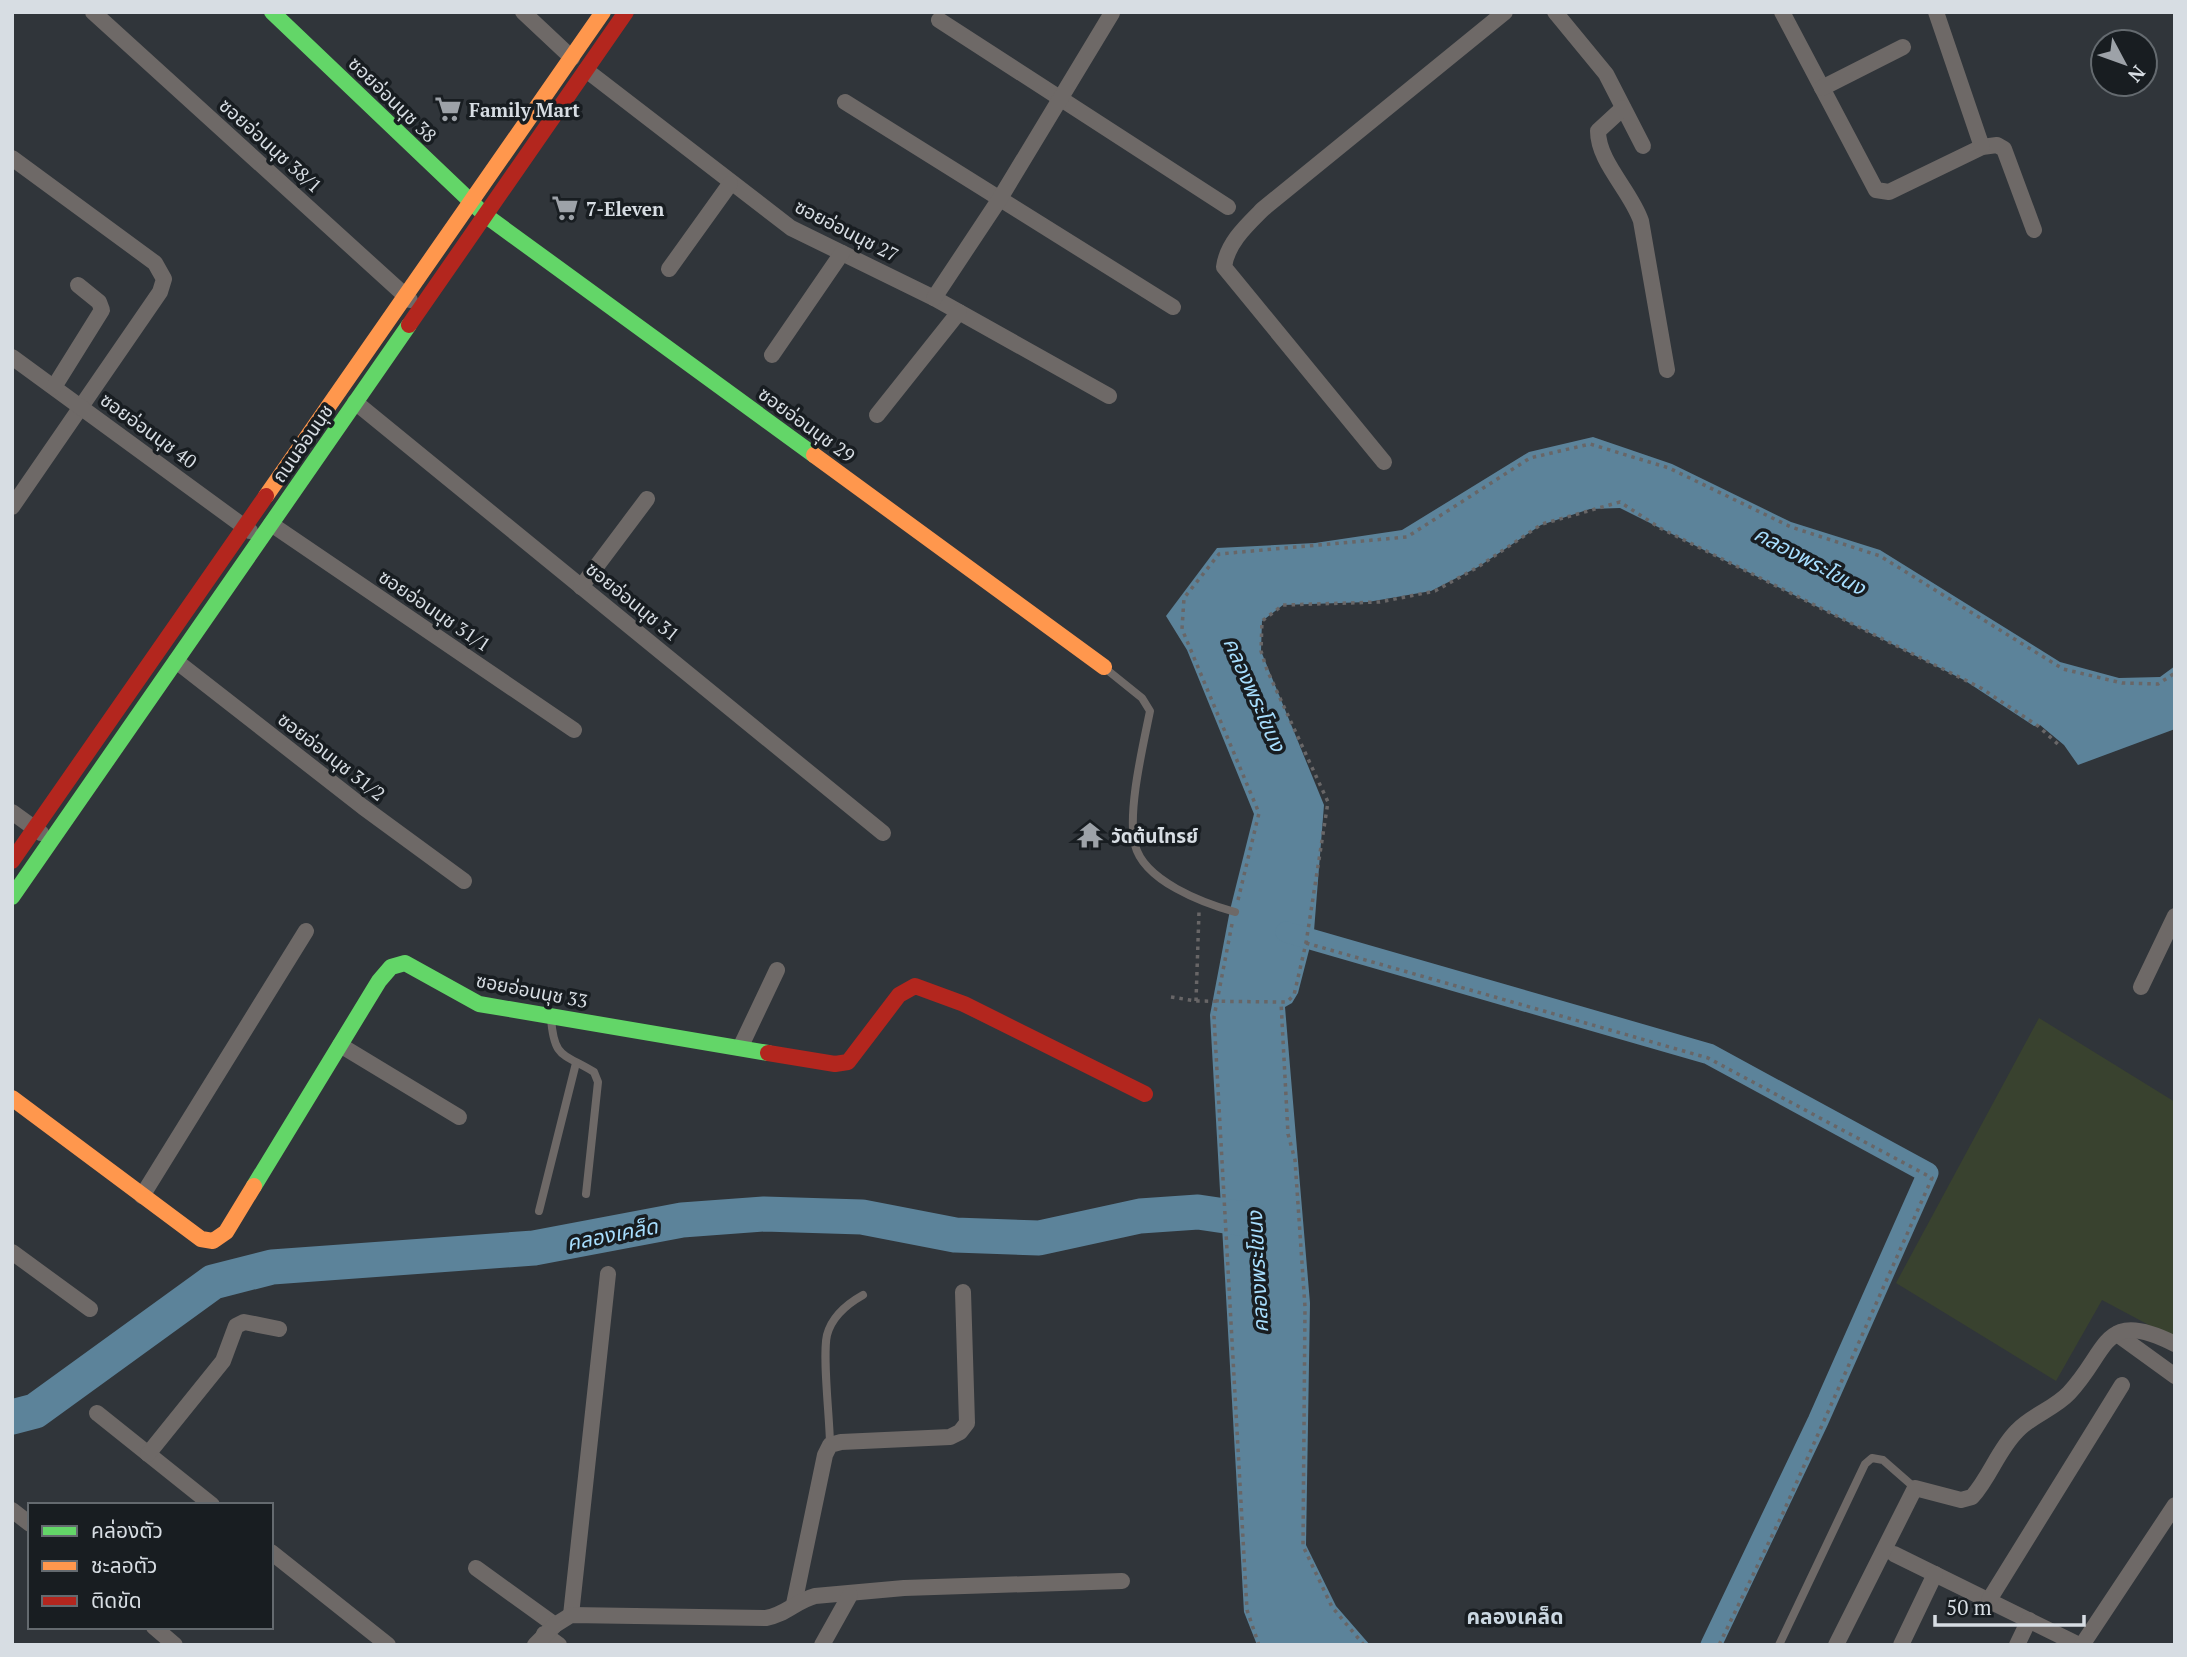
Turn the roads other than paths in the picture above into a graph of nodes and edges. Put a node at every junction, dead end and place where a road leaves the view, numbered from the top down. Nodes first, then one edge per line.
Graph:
1 (93, 12) edge
2 (272, 12) edge
3 (523, 12) edge
4 (603, 12) edge
5 (626, 12) edge
6 (1506, 12) edge
7 (1555, 12) edge
8 (1782, 12) edge
9 (1936, 12) edge
10 (1112, 13) edge
11 (939, 20) dead end
12 (1903, 47) dead end
13 (572, 58) junction
14 (586, 70) junction
15 (1822, 88) junction
16 (1060, 98) junction
17 (845, 102) dead end
18 (1623, 107) junction
19 (1643, 146) dead end
20 (1982, 147) junction
21 (12, 158) edge
22 (730, 184) junction
23 (999, 200) junction
24 (471, 203) junction
25 (1228, 207) dead end
26 (485, 215) junction
27 (2034, 230) dead end
28 (842, 253) junction
29 (669, 269) dead end
30 (78, 285) dead end
31 (406, 296) junction
32 (934, 298) junction
33 (1173, 307) dead end
34 (420, 309) junction
35 (959, 312) junction
36 (772, 355) dead end
37 (12, 357) edge
38 (1667, 370) dead end
39 (54, 387) junction
40 (1109, 396) dead end
41 (355, 402) junction
42 (80, 406) junction
43 (877, 415) dead end
44 (1384, 462) dead end
45 (647, 499) dead end
46 (12, 507) edge
47 (271, 524) junction
48 (245, 527) junction
49 (261, 539) junction
50 (581, 587) junction
51 (176, 661) junction
52 (1104, 667) joint
53 (575, 730) dead end
54 (12, 812) edge
55 (35, 828) junction
56 (883, 833) dead end
57 (51, 840) junction
58 (12, 861) edge
59 (464, 881) dead end
60 (12, 897) edge
61 (1232, 911) road end
62 (2175, 916) edge
63 (306, 932) dead end
64 (778, 970) dead end
65 (2141, 987) dead end
66 (551, 1016) junction
67 (340, 1045) junction
68 (740, 1048) junction
69 (576, 1063) junction
70 (1145, 1094) dead end
71 (12, 1098) edge
72 (459, 1117) dead end
73 (586, 1194) dead end
74 (142, 1196) junction
75 (538, 1211) dead end
76 (12, 1252) edge
77 (608, 1274) dead end
78 (964, 1292) dead end
79 (863, 1295) dead end
80 (90, 1309) dead end
81 (279, 1329) dead end
82 (2117, 1334) junction
83 (2175, 1344) edge
84 (2175, 1376) edge
85 (2122, 1385) dead end
86 (97, 1413) dead end
87 (830, 1445) junction
88 (148, 1454) junction
89 (1916, 1488) junction
90 (209, 1503) edge
91 (2175, 1505) edge
92 (12, 1510) edge
93 (28, 1522) edge
94 (273, 1554) edge
95 (1894, 1554) dead end
96 (476, 1568) dead end
97 (1935, 1574) junction
98 (1122, 1581) dead end
99 (850, 1595) junction
100 (1989, 1600) junction
101 (794, 1604) junction
102 (571, 1615) junction
103 (2029, 1620) junction
104 (156, 1629) edge
105 (545, 1634) edge
106 (176, 1645) edge
107 (388, 1645) edge
108 (559, 1645) edge
109 (822, 1645) edge
110 (1779, 1645) edge
111 (1836, 1645) edge
112 (1901, 1645) edge
113 (2017, 1645) edge
114 (2081, 1645) edge

1 - 31 street, ซอยอ่อนนุช 38/1
2 - 24 street, ซอยอ่อนนุช 38
3 - 13 street
4 - 13 street, ถนนอ่อนนุช
5 - 14 street, ถนนอ่อนนุช
6 - 44 street
7 - 18 street
8 - 15 street
9 - 20 street
10 - 16 street
11 - 16 street
12 - 15 street
13 - 14 street
13 - 24 street, ถนนอ่อนนุช
14 - 22 street, ซอยอ่อนนุช 27
14 - 26 street, ถนนอ่อนนุช
15 - 20 street
16 - 23 street
16 - 25 street
17 - 23 street
18 - 19 street
18 - 38 street
20 - 27 street
21 - 42 street
22 - 28 street, ซอยอ่อนนุช 27
22 - 29 street
23 - 32 street
23 - 33 street
24 - 26 street, ซอยอ่อนนุช 38
24 - 31 street, ถนนอ่อนนุช
26 - 34 street, ถนนอ่อนนุช
26 - 52 street, ซอยอ่อนนุช 29
28 - 32 street, ซอยอ่อนนุช 27
28 - 36 street
30 - 39 street
31 - 34 street, ซอยอ่อนนุช 38/1
31 - 48 street, ถนนอ่อนนุช
32 - 35 street, ซอยอ่อนนุช 27
34 - 41 street, ถนนอ่อนนุช
35 - 40 street, ซอยอ่อนนุช 27
35 - 43 street
37 - 39 street, ซอยอ่อนนุช 40
39 - 42 street, ซอยอ่อนนุช 40
41 - 47 street, ถนนอ่อนนุช
41 - 50 street, ซอยอ่อนนุช 31
42 - 46 street
42 - 48 street, ซอยอ่อนนุช 40
45 - 50 street
47 - 49 street, ถนนอ่อนนุช
47 - 53 street, ซอยอ่อนนุช 31/1
48 - 49 street, ซอยอ่อนนุช 40
48 - 55 street, ถนนอ่อนนุช
49 - 51 street, ถนนอ่อนนุช
50 - 56 street, ซอยอ่อนนุช 31
51 - 57 street, ถนนอ่อนนุช
51 - 59 street, ซอยอ่อนนุช 31/2
52 - 61 lane
54 - 55 street
55 - 57 street
55 - 58 street, ถนนอ่อนนุช
57 - 60 street, ถนนอ่อนนุช
62 - 65 street
63 - 74 street
64 - 68 street
66 - 67 street, ซอยอ่อนนุช 33
66 - 68 street, ซอยอ่อนนุช 33
66 - 69 lane
67 - 72 street
67 - 74 street, ซอยอ่อนนุช 33
68 - 70 street, ซอยอ่อนนุช 33
69 - 73 lane
69 - 75 lane
71 - 74 street, ซอยอ่อนนุช 33
76 - 80 street
77 - 102 street
78 - 87 street
79 - 87 lane
81 - 88 street
82 - 83 street
82 - 84 street
82 - 89 street
85 - 100 street
86 - 88 street
87 - 101 street
88 - 90 street
89 - 110 lane
89 - 111 street
91 - 114 street
92 - 93 street
94 - 107 street
95 - 97 street
96 - 105 street
97 - 100 street
97 - 112 street
98 - 99 street
99 - 101 street
99 - 109 street
100 - 103 street
101 - 102 street
102 - 105 street
103 - 113 street
103 - 114 street
104 - 106 street
105 - 108 street

